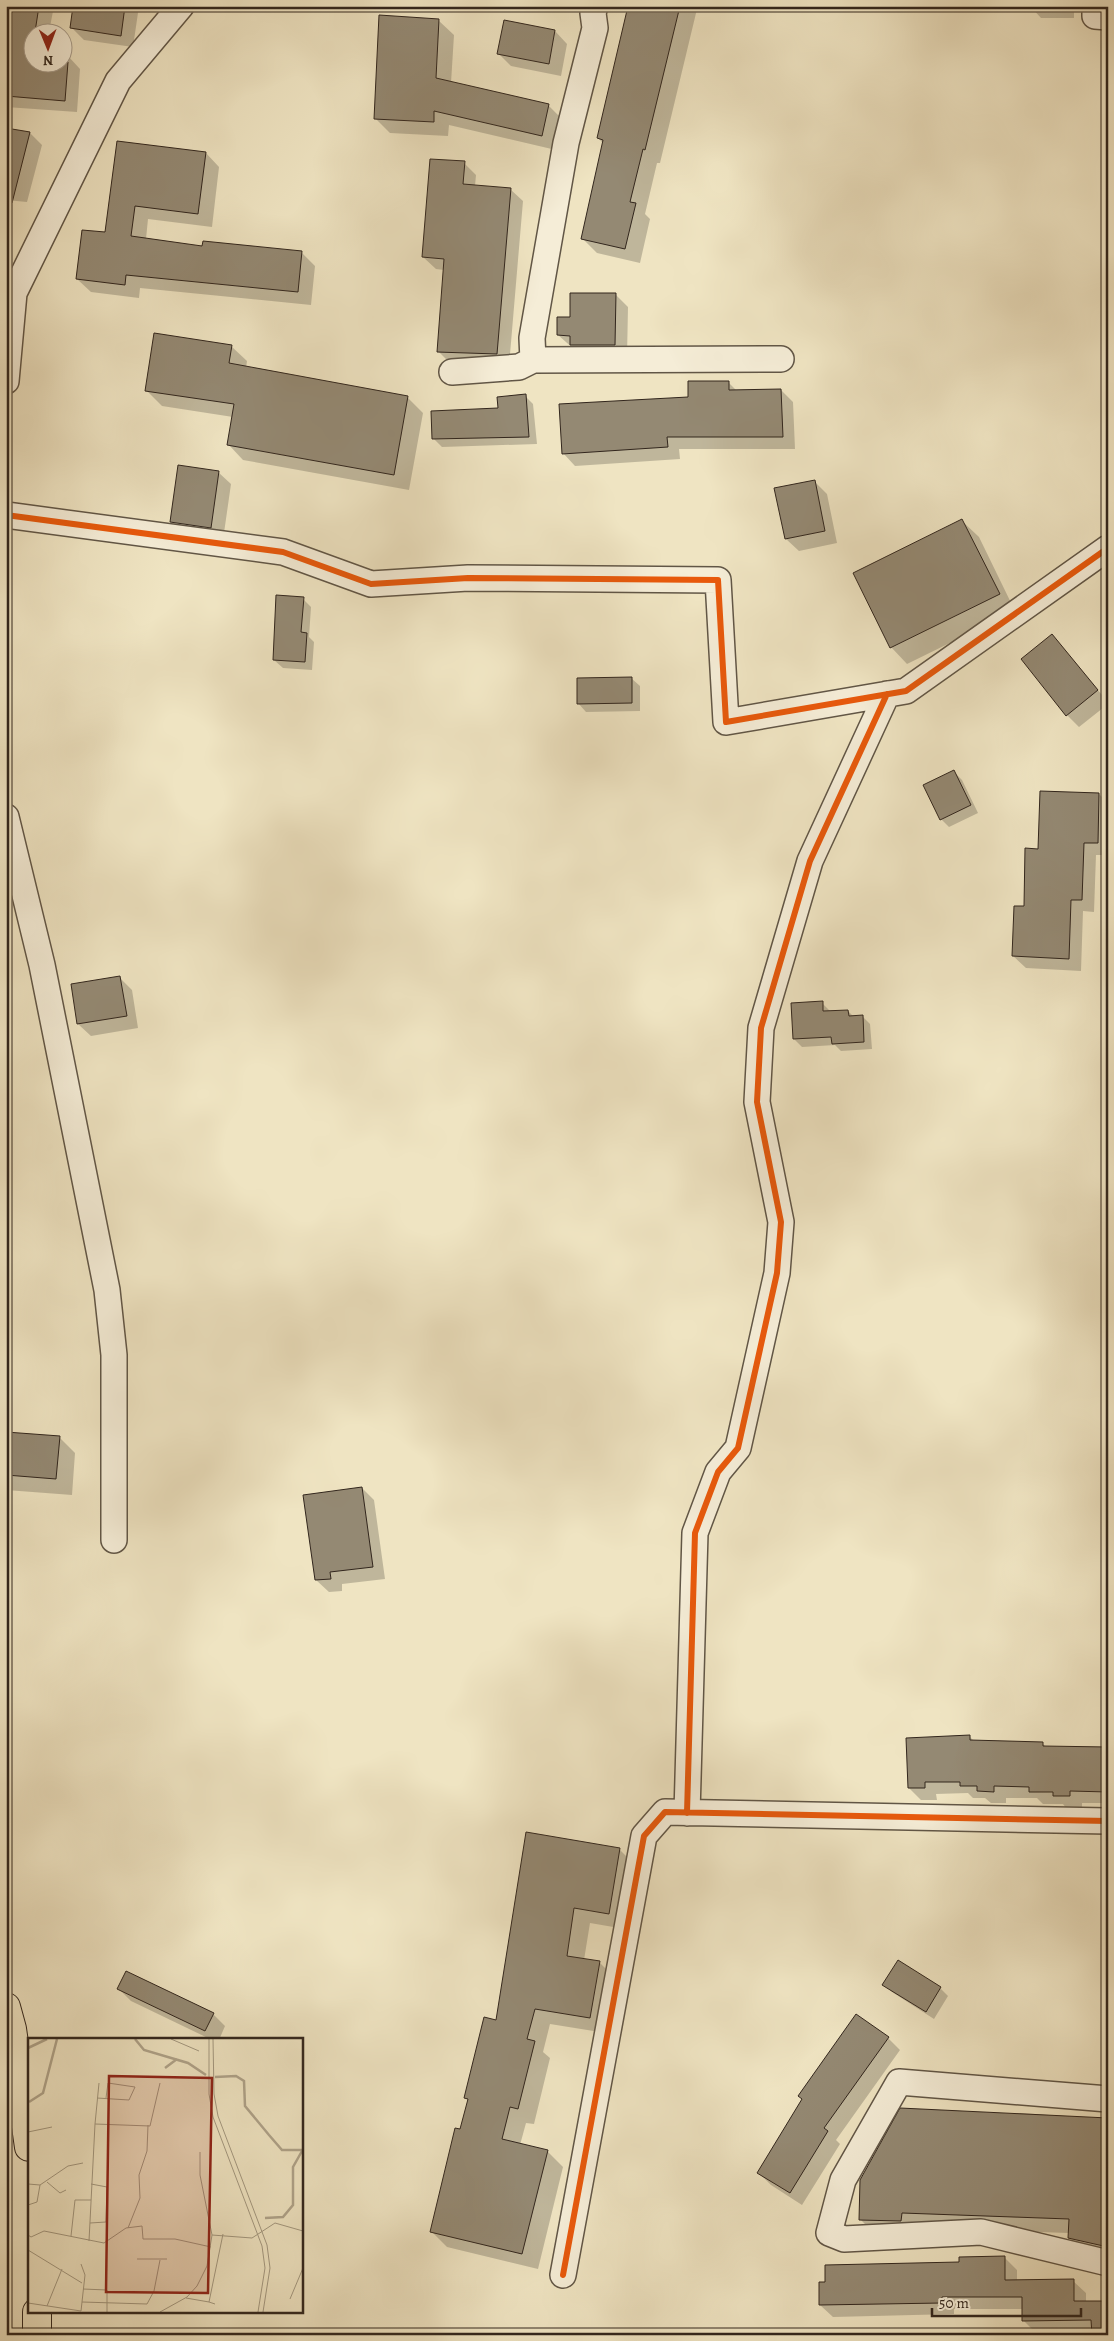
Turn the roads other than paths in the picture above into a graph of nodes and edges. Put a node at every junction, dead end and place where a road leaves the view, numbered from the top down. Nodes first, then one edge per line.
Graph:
1 (181, 6) edge
2 (595, 6) edge
3 (1095, 6) edge
4 (1108, 16) edge
5 (781, 359) dead end
6 (533, 360) junction
7 (452, 372) dead end
8 (6, 381) edge
9 (6, 514) edge
10 (1108, 548) edge
11 (887, 694) junction
12 (6, 817) edge
13 (114, 1540) dead end
14 (687, 1813) junction
15 (1108, 1821) edge
16 (6, 2007) edge
17 (1108, 2099) edge
18 (28, 2140) edge
19 (1108, 2263) edge
20 (562, 2275) dead end
21 (37, 2314) edge
22 (37, 2335) edge

1 - 8 street
2 - 6 street
3 - 4 street
5 - 6 street
6 - 7 street
9 - 11 street
10 - 11 street
11 - 14 street
12 - 13 street
14 - 15 street
14 - 20 street
16 - 18 highway
17 - 19 street
21 - 22 highway

